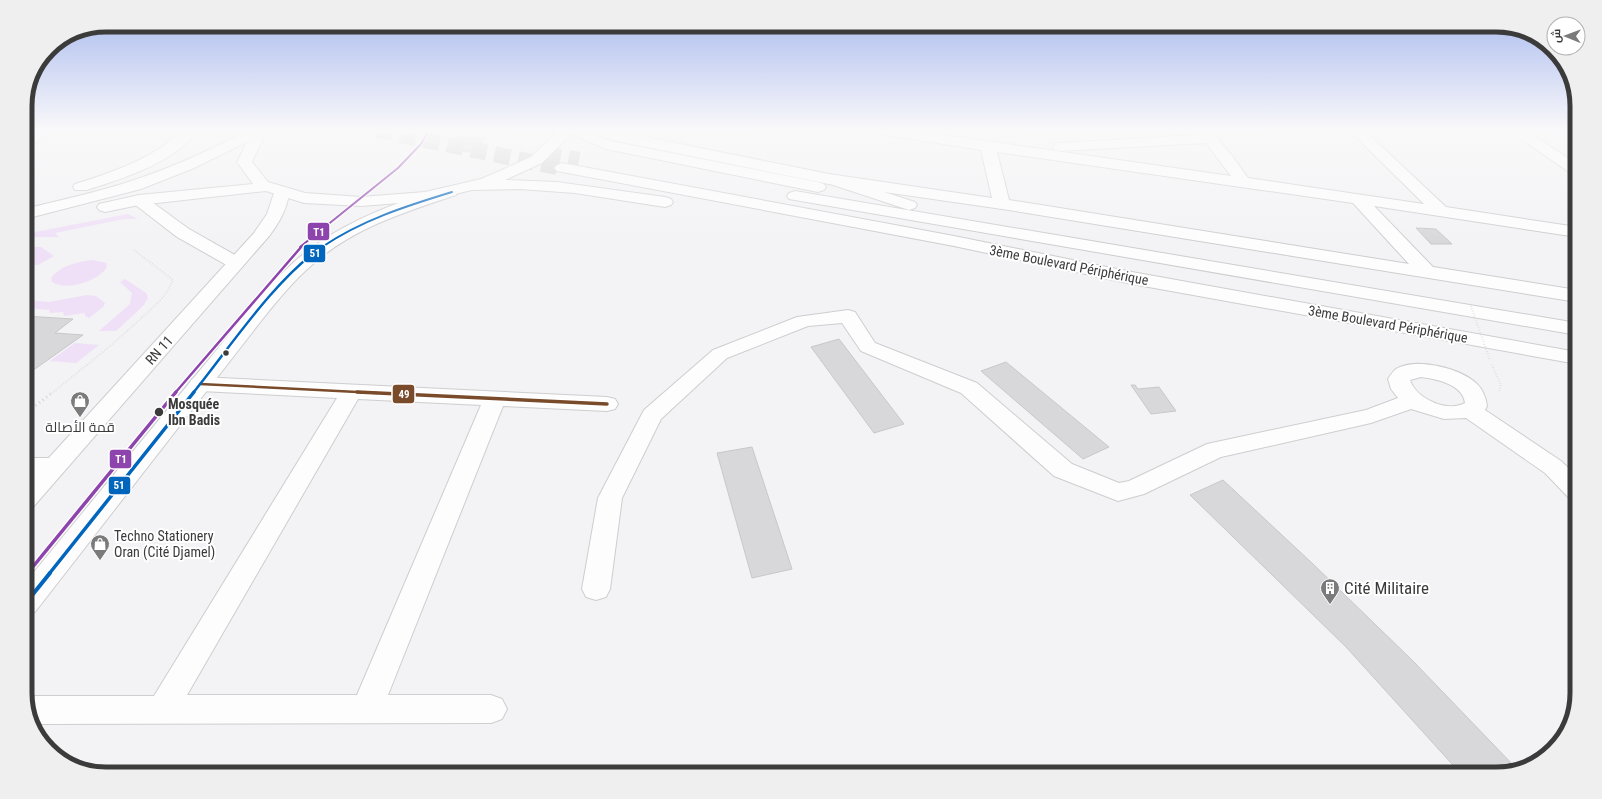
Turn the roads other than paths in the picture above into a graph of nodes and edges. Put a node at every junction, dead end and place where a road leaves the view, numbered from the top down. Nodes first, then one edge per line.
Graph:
1 (133, 167) edge
2 (180, 167) edge
3 (245, 167) edge
4 (522, 167) edge
5 (622, 167) edge
6 (717, 167) edge
7 (770, 167) edge
8 (993, 167) edge
9 (1135, 167) edge
10 (1233, 167) edge
11 (1395, 167) edge
12 (562, 168) tunnel mouth
13 (829, 179) junction
14 (1243, 182) junction
15 (474, 186) junction
16 (273, 190) junction
17 (452, 192) junction
18 (139, 200) junction
19 (1359, 200) junction
20 (32, 203) edge
21 (1002, 204) junction
22 (919, 210) junction
23 (32, 212) edge
24 (1441, 212) junction
25 (32, 222) edge
26 (988, 229) junction
27 (1570, 231) edge
28 (236, 263) junction
29 (1428, 273) junction
30 (1132, 278) junction
31 (1570, 295) edge
32 (1570, 328) edge
33 (1570, 357) edge
34 (200, 384) junction
35 (352, 391) junction
36 (495, 398) junction
37 (1414, 400) junction
38 (608, 404) dead end
39 (1471, 411) junction
40 (32, 466) edge
41 (56, 466) junction
42 (1570, 484) edge
43 (32, 492) edge
44 (596, 589) dead end
45 (32, 595) edge
46 (491, 709) dead end
47 (34, 710) edge
48 (162, 710) junction
49 (366, 710) junction

1 - 20 main road
2 - 23 main road
3 - 16 main road
4 - 15 main road
5 - 26 main road, 3ème Boulevard Périphérique
6 - 22 main road
7 - 13 main road
8 - 21 main road
9 - 14 main road
10 - 14 main road
11 - 24 main road
12 - 30 main road, 3ème Boulevard Périphérique
13 - 21 main road
13 - 22 main road
14 - 19 main road
15 - 17 main road
15 - 30 main road
16 - 17 main road
16 - 18 main road
16 - 28 main road, RN 11
17 - 34 main road
18 - 25 main road
18 - 28 main road
19 - 24 main road
19 - 29 main road
21 - 29 main road
22 - 26 main road
24 - 27 main road
26 - 32 main road, 3ème Boulevard Périphérique
28 - 41 main road, RN 11
29 - 31 main road
30 - 33 main road, 3ème Boulevard Périphérique
34 - 35 main road
34 - 45 main road
35 - 36 main road
35 - 48 main road
36 - 38 main road
36 - 49 main road
37 - 39 main road
37 - 39 main road
37 - 44 main road
39 - 42 main road
40 - 41 main road
41 - 43 main road, RN 11
46 - 49 main road
47 - 48 main road
48 - 49 main road

